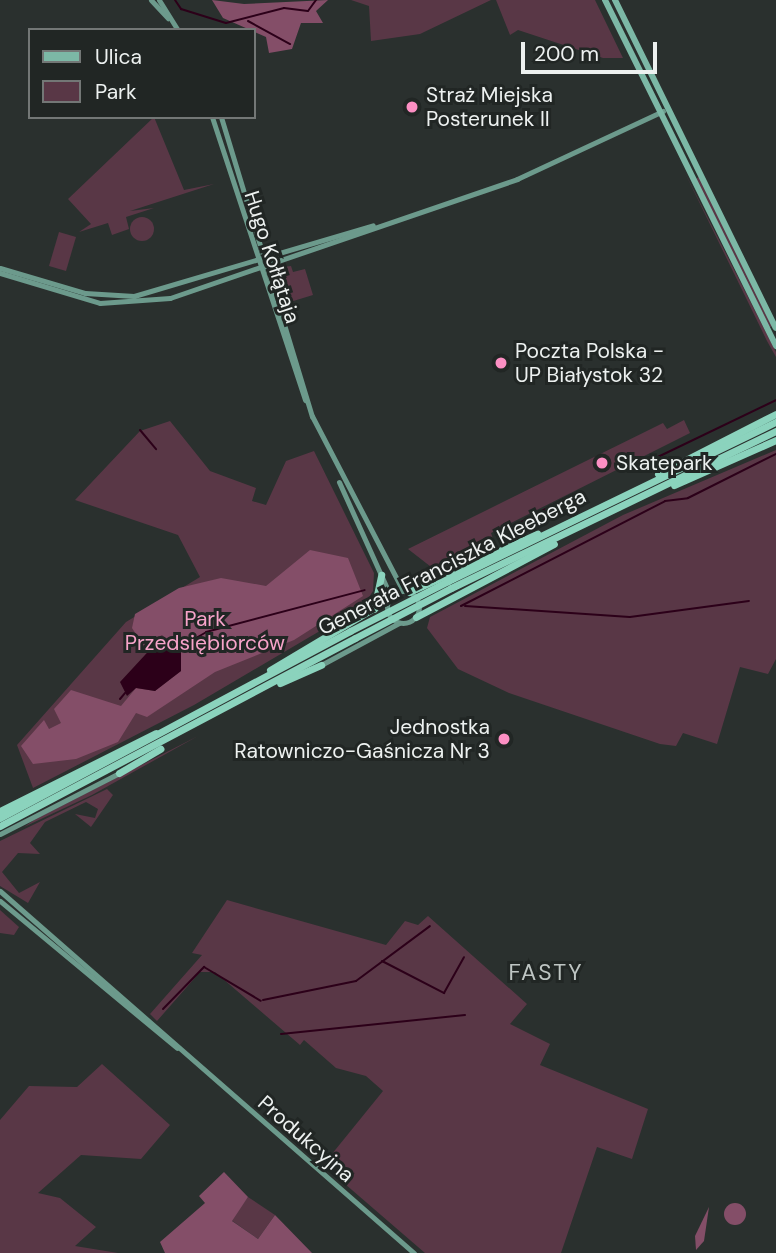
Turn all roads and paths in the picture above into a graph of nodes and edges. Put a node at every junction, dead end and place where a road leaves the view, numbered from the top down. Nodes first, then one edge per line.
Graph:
1 (151, 0) edge
2 (159, 0) edge
3 (605, 0) edge
4 (615, 0) edge
5 (173, 23) junction
6 (177, 28) edge
7 (651, 74) junction
8 (643, 77) junction
9 (669, 108) junction
10 (661, 112) junction
11 (213, 119) edge
12 (222, 119) edge
13 (685, 141) junction
14 (676, 145) junction
15 (383, 223) junction
16 (264, 258) junction
17 (256, 261) junction
18 (267, 266) junction
19 (258, 269) junction
20 (0, 271) edge
21 (776, 328) edge
22 (768, 332) junction
23 (776, 346) edge
24 (308, 405) junction
25 (776, 414) edge
26 (776, 422) edge
27 (770, 431) edge
28 (776, 440) edge
29 (337, 474) junction
30 (634, 491) junction
31 (647, 494) junction
32 (587, 523) junction
33 (554, 529) junction
34 (381, 575) junction
35 (450, 584) junction
36 (406, 591) junction
37 (390, 598) junction
38 (371, 612) junction
39 (416, 617) junction
40 (399, 623) junction
41 (321, 665) joint
42 (244, 694) junction
43 (180, 724) junction
44 (198, 724) junction
45 (119, 774) joint
46 (0, 811) edge
47 (0, 818) edge
48 (0, 826) edge
49 (0, 834) edge
50 (0, 891) edge
51 (0, 901) edge
52 (139, 1015) junction
53 (414, 1253) edge

1 - 5 street
2 - 5 street
3 - 8 main road
4 - 7 main road
5 - 6 street
7 - 8 main road
7 - 9 main road
8 - 10 main road
9 - 10 street
9 - 13 main road
10 - 14 main road
10 - 15 street
11 - 17 street, Hugo Kołłątaja
12 - 16 street, Hugo Kołłątaja
13 - 14 main road
13 - 21 main road
14 - 22 main road
15 - 16 street
15 - 18 street
16 - 17 street
16 - 18 street, Hugo Kołłątaja
17 - 19 street, Hugo Kołłątaja
17 - 20 street
18 - 19 street
18 - 24 street, Hugo Kołłątaja
19 - 20 street
19 - 24 street, Hugo Kołłątaja
21 - 22 main road
22 - 23 main road
24 - 29 street, Hugo Kołłątaja
25 - 30 highway
26 - 27 highway, Generała Franciszka Kleeberga
27 - 30 highway, Generała Franciszka Kleeberga
27 - 31 highway, Generała Franciszka Kleeberga
28 - 31 highway
29 - 34 street, Hugo Kołłątaja
29 - 36 street, Hugo Kołłątaja
30 - 33 highway, Generała Franciszka Kleeberga
31 - 32 highway, Generała Franciszka Kleeberga
32 - 35 highway, Generała Franciszka Kleeberga
32 - 39 highway
33 - 35 highway, Generała Franciszka Kleeberga
33 - 36 highway
34 - 37 street, Hugo Kołłątaja
34 - 38 highway
35 - 42 highway, Generała Franciszka Kleeberga, bridge
36 - 37 street
36 - 39 street
37 - 38 highway
37 - 40 street
38 - 42 highway
39 - 40 street
40 - 41 street
41 - 42 highway
42 - 43 highway, Generała Franciszka Kleeberga
42 - 44 highway, Generała Franciszka Kleeberga
43 - 46 highway
43 - 47 highway, Generała Franciszka Kleeberga
44 - 45 highway
44 - 48 highway, Generała Franciszka Kleeberga
45 - 49 street
50 - 52 street, Produkcyjna
51 - 52 street, Produkcyjna
52 - 53 street, Produkcyjna

